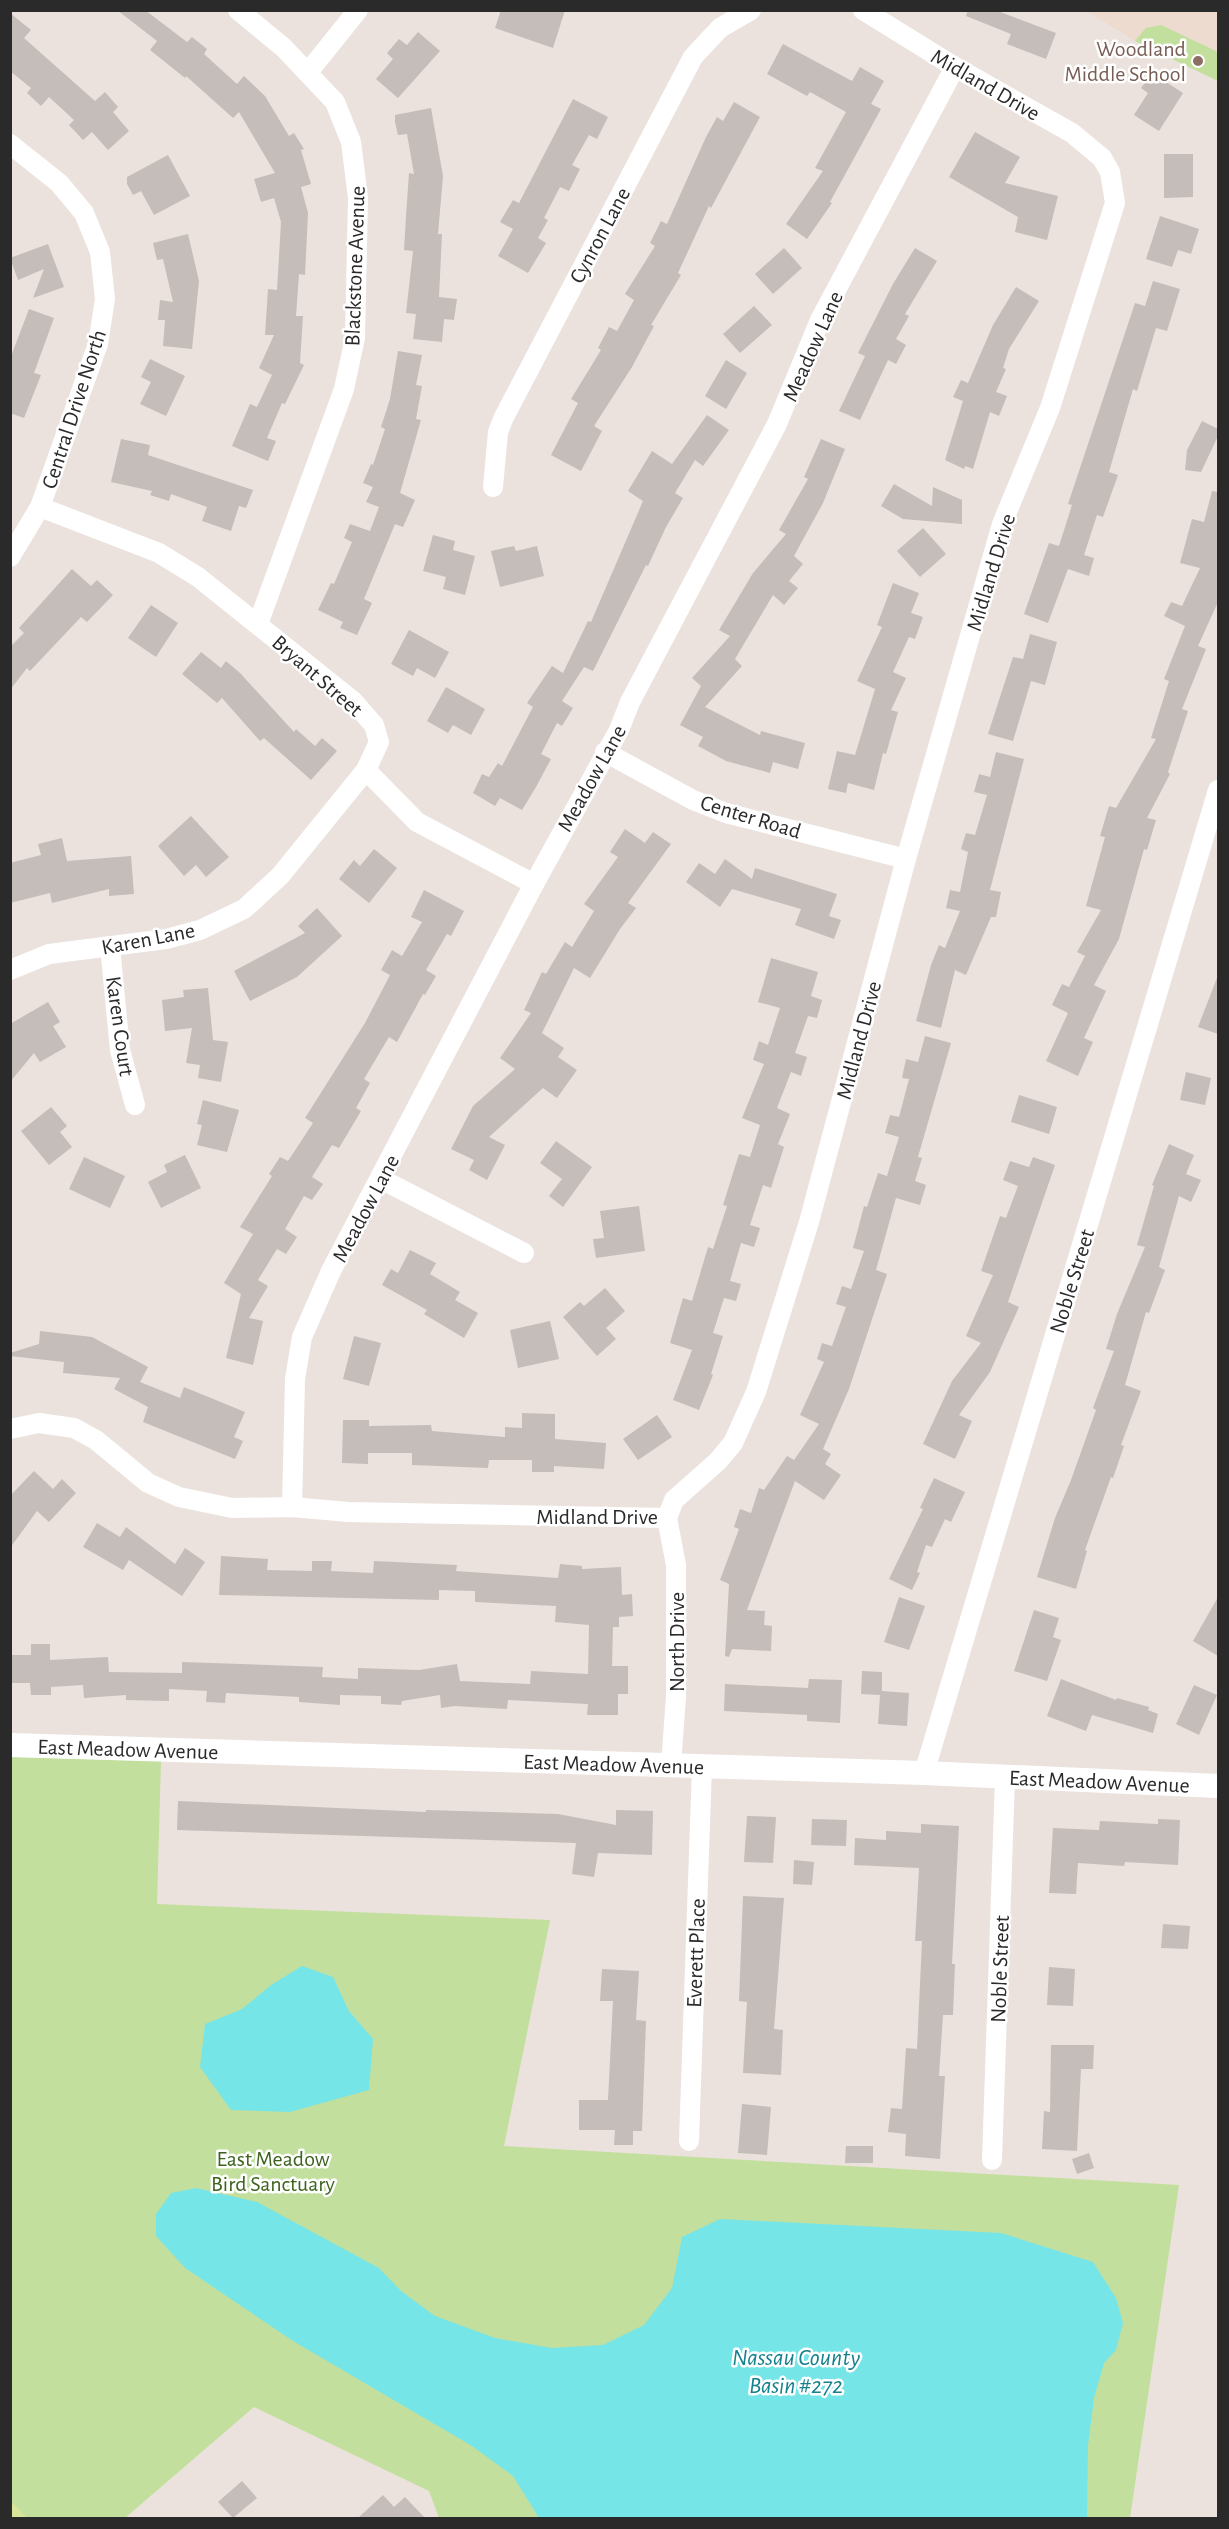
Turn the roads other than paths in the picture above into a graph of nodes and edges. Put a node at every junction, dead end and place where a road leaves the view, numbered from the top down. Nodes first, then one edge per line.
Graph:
1 (238, 10) edge
2 (358, 10) edge
3 (751, 10) edge
4 (863, 10) edge
5 (955, 67) junction
6 (309, 71) junction
7 (10, 144) edge
8 (493, 487) dead end
9 (40, 507) junction
10 (10, 557) edge
11 (258, 624) junction
12 (605, 752) junction
13 (366, 770) junction
14 (1218, 790) edge
15 (906, 859) junction
16 (534, 884) junction
17 (110, 946) junction
18 (10, 970) edge
19 (135, 1105) dead end
20 (381, 1179) junction
21 (524, 1253) dead end
22 (10, 1429) edge
23 (292, 1507) junction
24 (667, 1518) junction
25 (10, 1745) edge
26 (672, 1766) junction
27 (702, 1766) junction
28 (924, 1773) junction
29 (1005, 1778) junction
30 (1218, 1786) edge
31 (689, 2141) dead end
32 (992, 2160) dead end

1 - 6 street, Blackstone Avenue
2 - 6 street
3 - 8 street, Cynron Lane
4 - 5 street, Midland Drive
5 - 12 street, Meadow Lane
5 - 15 street, Midland Drive
6 - 11 street, Blackstone Avenue
7 - 9 street, Central Drive North
9 - 10 street, Central Drive North
9 - 11 street, Bryant Street
11 - 13 street, Bryant Street
12 - 15 street, Center Road
12 - 16 street, Meadow Lane
13 - 16 street
13 - 17 street, Karen Lane
14 - 28 street, Noble Street
15 - 24 street, Midland Drive
16 - 20 street, Meadow Lane
17 - 18 street, Karen Lane
17 - 19 street, Karen Court
20 - 21 street
20 - 23 street, Meadow Lane
22 - 23 street, Midland Drive
23 - 24 street, Midland Drive
24 - 26 street, North Drive
25 - 26 street, East Meadow Avenue
26 - 27 street, East Meadow Avenue
27 - 28 street, East Meadow Avenue
27 - 31 street, Everett Place
28 - 29 street, East Meadow Avenue
29 - 30 street, East Meadow Avenue
29 - 32 street, Noble Street

